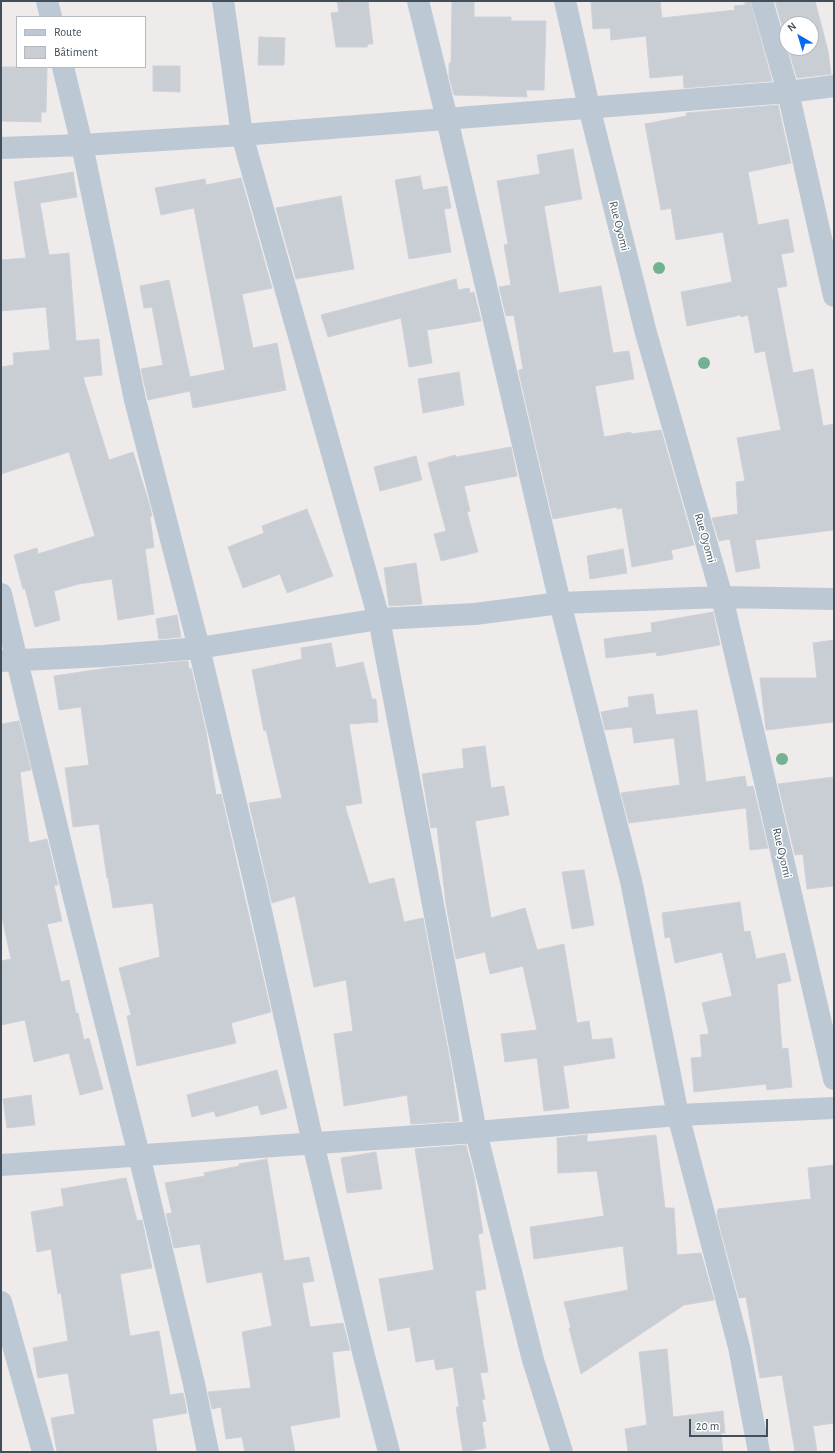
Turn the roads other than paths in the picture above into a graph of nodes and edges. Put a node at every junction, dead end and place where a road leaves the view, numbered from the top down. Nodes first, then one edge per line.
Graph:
1 (47, 1) edge
2 (223, 1) edge
3 (418, 1) edge
4 (564, 1) edge
5 (762, 1) edge
6 (51, 16) edge
7 (63, 68) edge
8 (834, 86) edge
9 (788, 92) junction
10 (588, 107) junction
11 (447, 119) junction
12 (242, 135) junction
13 (82, 145) junction
14 (1, 148) edge
15 (834, 296) edge
16 (1, 594) edge
17 (722, 597) junction
18 (834, 599) edge
19 (560, 604) junction
20 (379, 619) junction
21 (199, 648) junction
22 (9, 660) edge
23 (834, 1079) edge
24 (834, 1108) edge
25 (678, 1115) junction
26 (476, 1132) junction
27 (313, 1143) junction
28 (139, 1155) junction
29 (1, 1165) edge
30 (1, 1302) edge
31 (43, 1452) edge
32 (208, 1452) edge
33 (390, 1452) edge
34 (562, 1452) edge
35 (759, 1452) edge

1 - 6 street
2 - 12 street
3 - 11 street
4 - 10 street, Rue Oyomi
5 - 9 street
7 - 13 street
8 - 9 street
9 - 10 street
9 - 15 street
10 - 11 street
10 - 17 street, Rue Oyomi
11 - 12 street
11 - 19 street
12 - 13 street
12 - 20 street
13 - 14 street
13 - 21 street
16 - 22 street
17 - 18 street
17 - 19 street
17 - 23 street, Rue Oyomi
19 - 20 street
19 - 25 street
20 - 21 street
20 - 26 street
21 - 22 street
21 - 27 street
22 - 28 street
24 - 25 street
25 - 26 street
25 - 35 street
26 - 27 street
26 - 34 street
27 - 28 street
27 - 33 street
28 - 29 street
28 - 32 street
30 - 31 street

